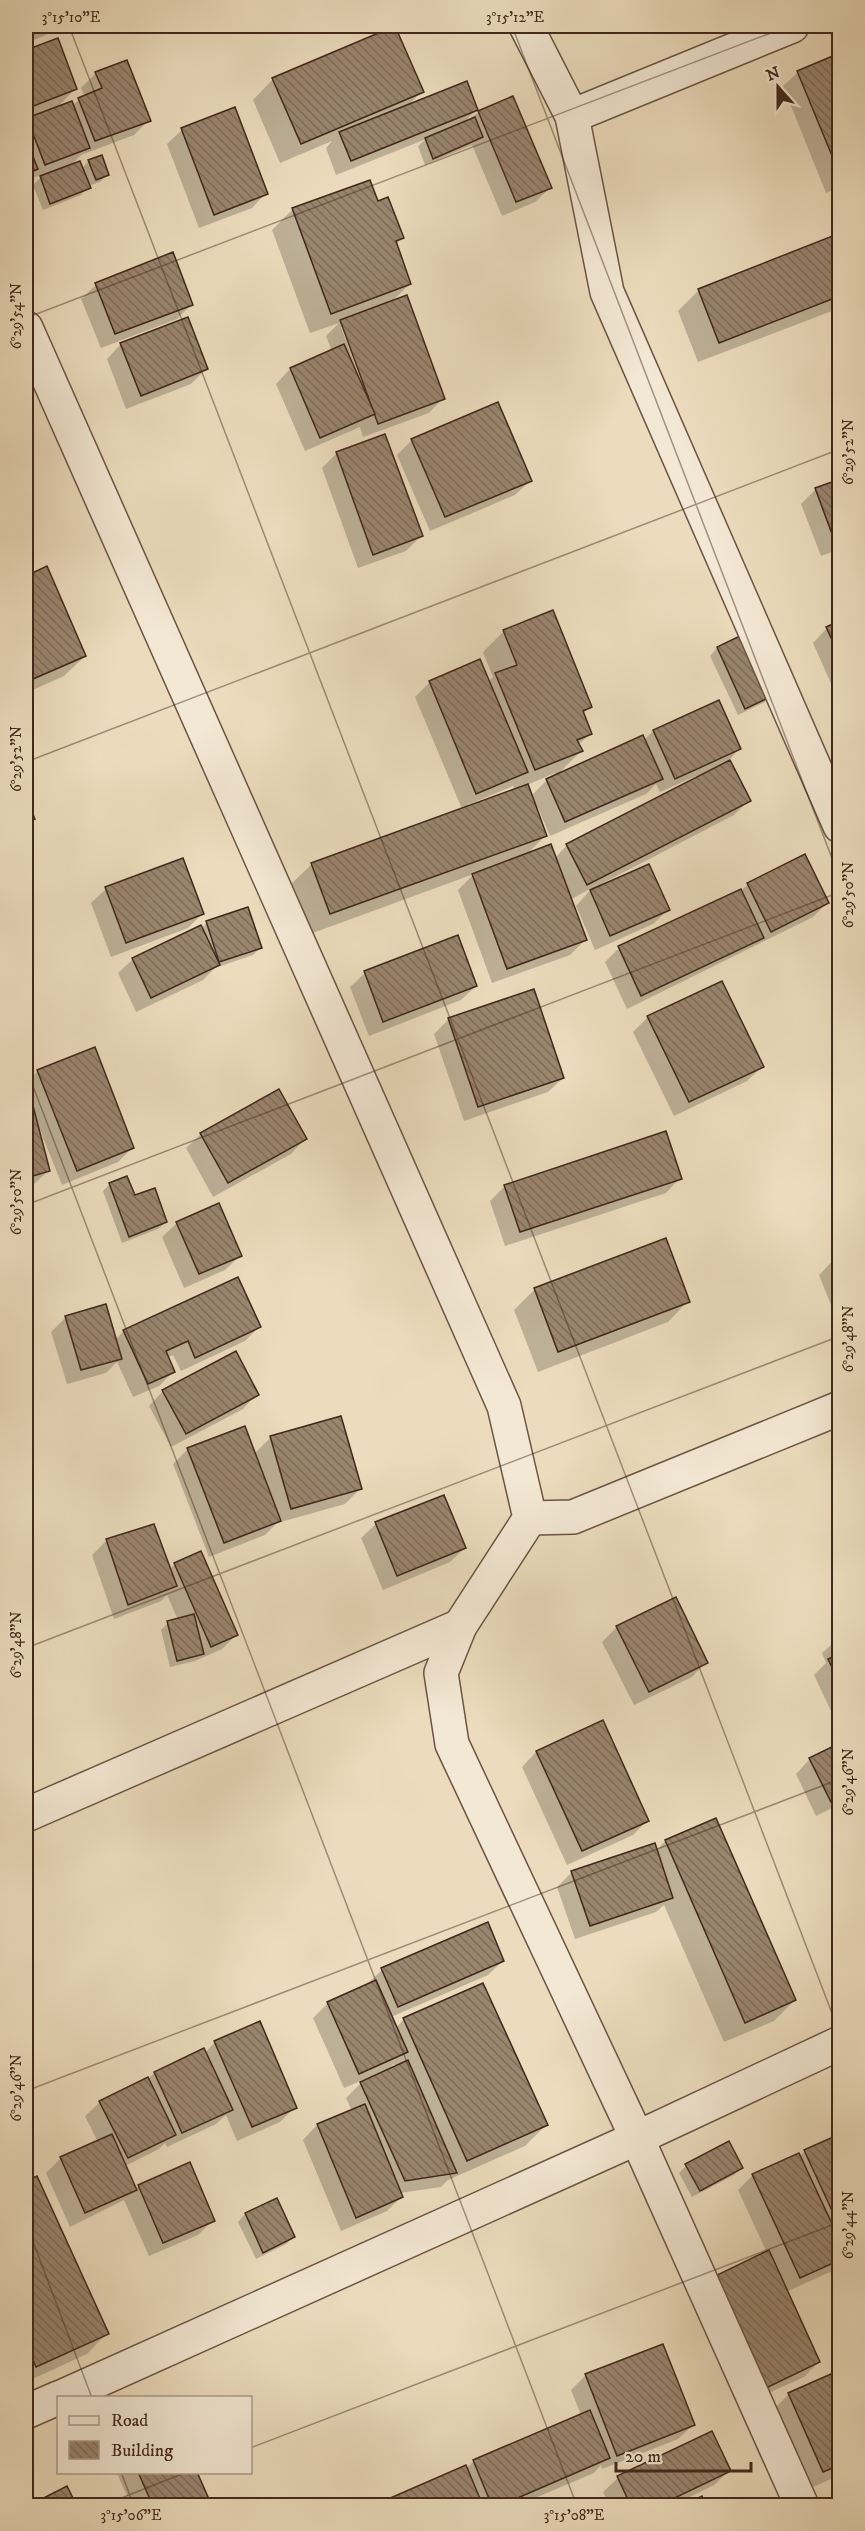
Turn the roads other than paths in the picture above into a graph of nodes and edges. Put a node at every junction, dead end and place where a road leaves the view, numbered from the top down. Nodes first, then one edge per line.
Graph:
1 (526, 26) edge
2 (792, 26) edge
3 (572, 116) junction
4 (26, 328) edge
5 (840, 826) edge
6 (840, 1408) edge
7 (530, 1518) junction
8 (459, 1626) junction
9 (26, 1815) edge
10 (840, 2043) edge
11 (637, 2138) junction
12 (63, 2396) edge
13 (57, 2399) edge
14 (26, 2412) edge
15 (802, 2505) edge

1 - 3 street
2 - 3 street
3 - 5 street
4 - 7 street
6 - 7 street
7 - 8 street
8 - 9 street
8 - 11 street
10 - 11 street
11 - 12 street
11 - 15 street
13 - 14 street

